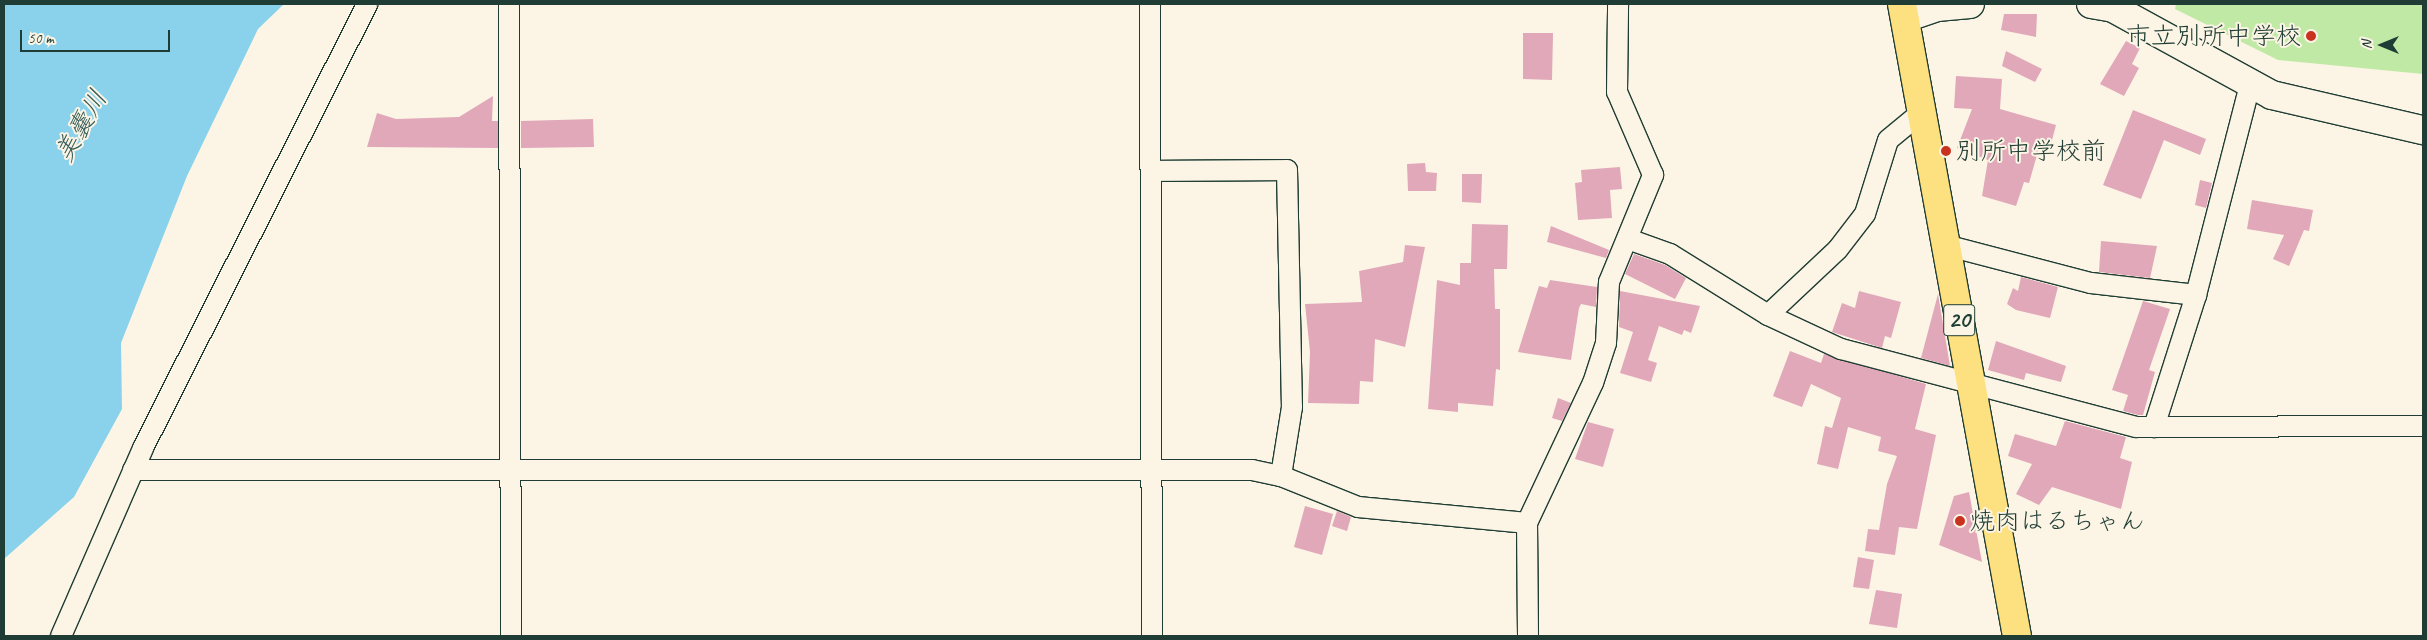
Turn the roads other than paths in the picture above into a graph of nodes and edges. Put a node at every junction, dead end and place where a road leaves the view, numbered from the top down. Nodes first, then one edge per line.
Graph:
1 (367, 4) edge
2 (509, 4) edge
3 (1150, 4) edge
4 (1618, 4) edge
5 (1970, 4) edge
6 (2106, 5) edge
7 (1904, 11) edge
8 (2250, 84) junction
9 (1922, 112) junction
10 (2423, 130) edge
11 (1151, 172) junction
12 (1628, 239) junction
13 (1945, 245) junction
14 (2196, 295) junction
15 (1768, 315) junction
16 (1971, 382) junction
17 (2423, 426) edge
18 (2154, 427) junction
19 (512, 468) junction
20 (1152, 468) junction
21 (133, 470) junction
22 (1281, 476) junction
23 (1527, 523) junction
24 (61, 636) edge
25 (511, 636) edge
26 (1152, 636) edge
27 (1528, 636) edge
28 (2016, 636) edge

1 - 21 street
2 - 19 street
3 - 11 street
4 - 12 street
5 - 7 street
6 - 8 street
7 - 9 main road, 20
8 - 10 street
8 - 14 street
9 - 13 main road, 20
9 - 15 street
11 - 20 street
11 - 22 street
12 - 15 street
12 - 23 street
13 - 14 street
13 - 16 main road, 20
14 - 18 street
15 - 16 street
16 - 18 street
16 - 28 main road, 20
17 - 18 street
19 - 20 street
19 - 21 street
19 - 25 street
20 - 22 street
20 - 26 street
21 - 24 street
22 - 23 street
23 - 27 street

